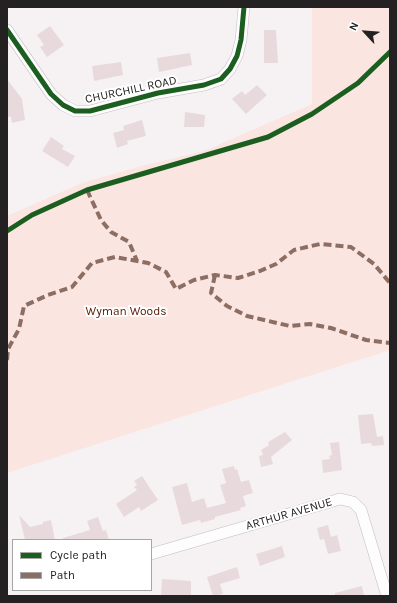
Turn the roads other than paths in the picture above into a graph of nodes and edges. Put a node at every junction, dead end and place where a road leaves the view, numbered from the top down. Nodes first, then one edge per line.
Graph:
1 (244, 7) edge
2 (7, 30) edge
3 (152, 554) edge
4 (388, 596) edge

1 - 2 street, CHURCHILL ROAD
3 - 4 street, ARTHUR AVENUE

